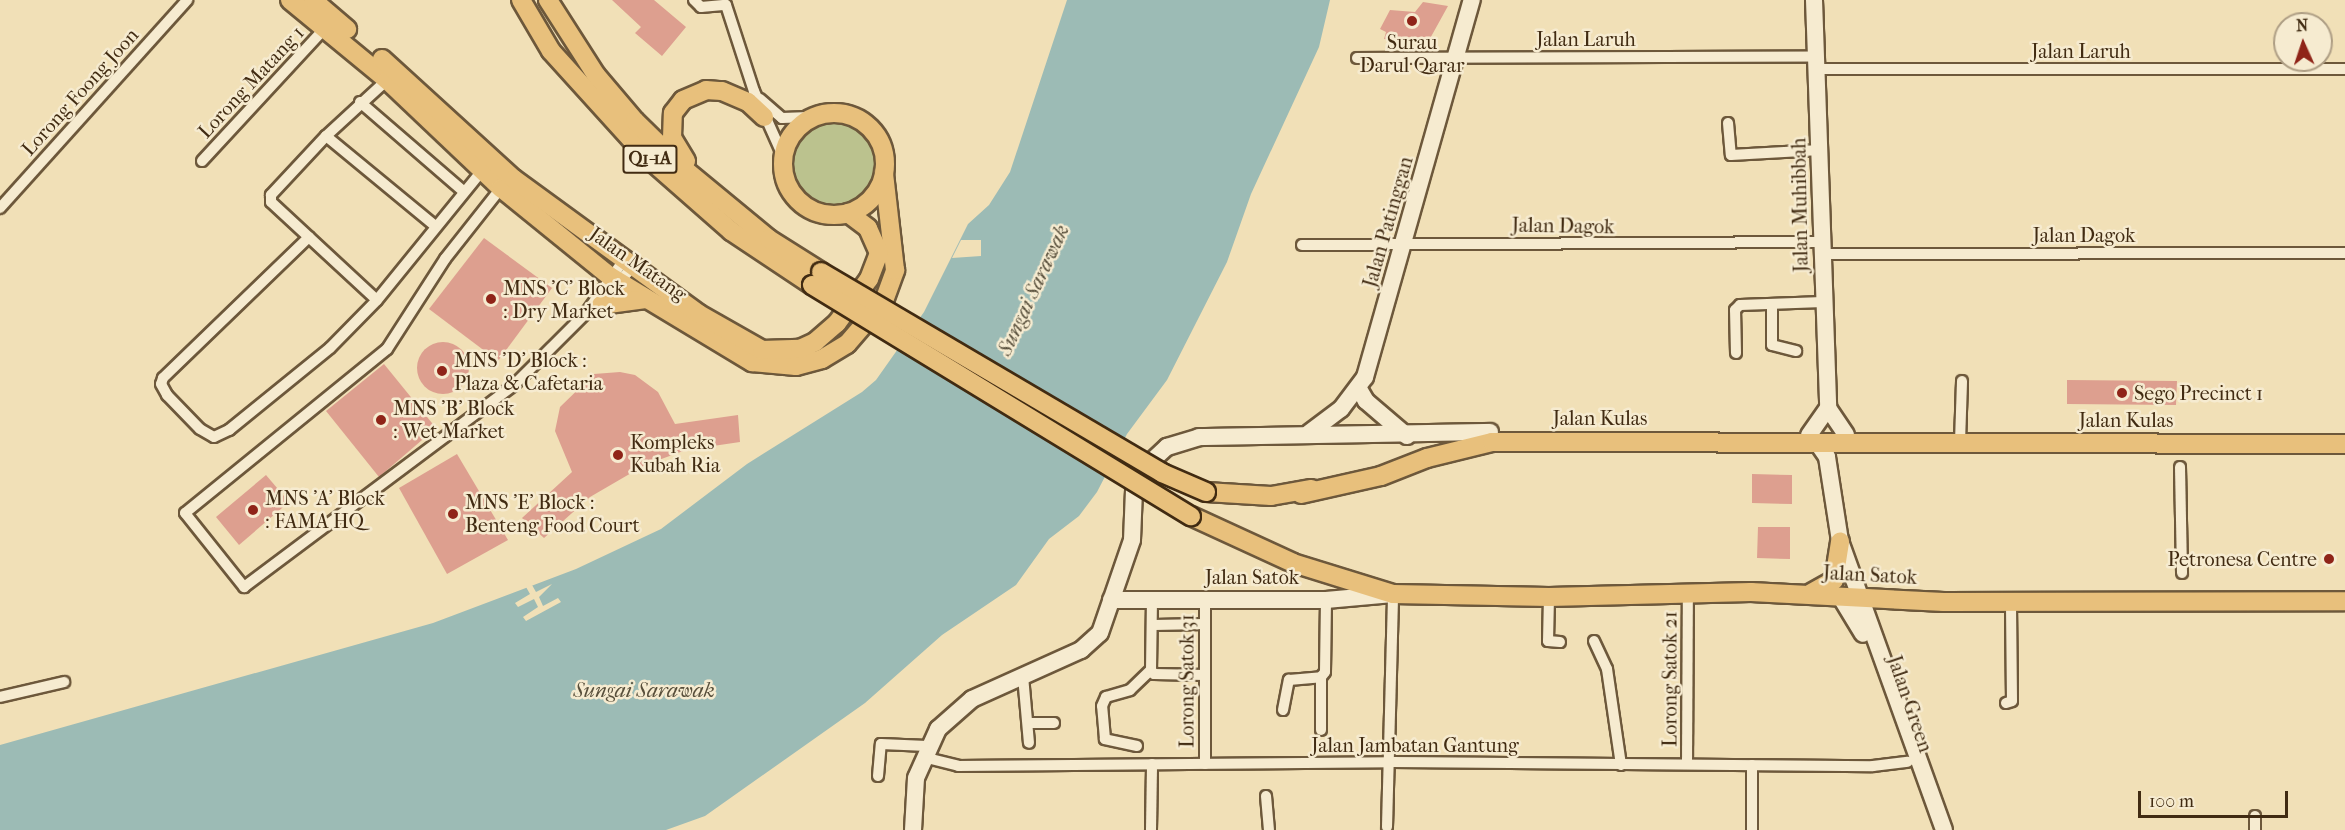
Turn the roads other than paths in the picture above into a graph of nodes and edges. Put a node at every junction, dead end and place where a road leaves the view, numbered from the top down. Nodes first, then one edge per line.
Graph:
1 (188, 0) edge
2 (290, 0) edge
3 (521, 0) edge
4 (548, 0) edge
5 (694, 0) edge
6 (1472, 0) edge
7 (1814, 0) edge
8 (317, 1) edge
9 (326, 27) junction
10 (1456, 57) junction
11 (1357, 58) dead end
12 (1816, 62) junction
13 (2345, 69) edge
14 (387, 80) junction
15 (754, 92) junction
16 (360, 102) junction
17 (764, 117) junction
18 (816, 117) junction
19 (1728, 123) dead end
20 (326, 136) junction
21 (1820, 150) junction
22 (784, 158) junction
23 (202, 161) dead end
24 (482, 171) junction
25 (884, 173) junction
26 (501, 188) junction
27 (463, 191) junction
28 (711, 192) junction
29 (0, 208) edge
30 (848, 213) junction
31 (435, 226) junction
32 (309, 237) junction
33 (1402, 243) junction
34 (1302, 245) dead end
35 (1823, 248) junction
36 (2345, 253) edge
37 (628, 263) junction
38 (816, 278) junction
39 (604, 293) junction
40 (646, 299) junction
41 (377, 300) junction
42 (1823, 302) junction
43 (1772, 304) junction
44 (1796, 351) dead end
45 (1736, 353) dead end
46 (1962, 381) dead end
47 (1359, 389) junction
48 (1828, 408) junction
49 (1490, 432) junction
50 (1309, 433) junction
51 (1846, 435) junction
52 (1407, 436) junction
53 (1805, 438) junction
54 (1907, 441) junction
55 (1960, 442) junction
56 (2345, 444) edge
57 (2180, 467) dead end
58 (1301, 494) junction
59 (1840, 541) junction
60 (2182, 573) dead end
61 (1393, 594) junction
62 (1807, 594) junction
63 (1688, 595) junction
64 (1840, 596) junction
65 (1861, 596) junction
66 (1549, 597) junction
67 (1152, 599) junction
68 (1205, 599) junction
69 (1111, 600) junction
70 (1326, 600) junction
71 (2345, 601) edge
72 (2012, 602) junction
73 (1204, 624) junction
74 (1154, 625) junction
75 (1594, 641) dead end
76 (1560, 642) dead end
77 (1151, 670) junction
78 (1205, 675) junction
79 (1023, 676) junction
80 (1321, 677) junction
81 (64, 682) dead end
82 (0, 697) edge
83 (2006, 703) dead end
84 (1282, 710) dead end
85 (1029, 723) junction
86 (1054, 723) dead end
87 (1321, 730) dead end
88 (1029, 743) dead end
89 (1137, 746) dead end
90 (925, 752) junction
91 (1392, 762) junction
92 (1908, 762) junction
93 (1152, 764) junction
94 (1205, 764) junction
95 (1687, 764) junction
96 (1621, 765) junction
97 (1752, 765) junction
98 (878, 776) dead end
99 (1266, 796) dead end
100 (2254, 816) dead end
101 (1387, 827) dead end
102 (913, 830) edge
103 (1151, 830) edge
104 (1269, 830) edge
105 (1752, 830) edge
106 (1932, 830) edge
107 (1944, 830) edge
108 (2255, 830) edge

1 - 29 street, Lorong Foong Joon
2 - 9 main road, Jalan Matang
3 - 38 main road, Q1-1A
4 - 28 main road
5 - 15 street
6 - 10 main road, Jalan Patinggan
7 - 12 main road, Jalan Muhibbah
8 - 37 main road, Jalan Matang
9 - 14 main road, Jalan Matang
9 - 23 street, Lorong Matang 1
10 - 11 street, Jalan Laruh
10 - 12 street, Jalan Laruh
10 - 33 main road, Jalan Patinggan
12 - 13 street, Jalan Laruh
12 - 21 main road, Jalan Muhibbah
14 - 16 street
14 - 24 main road, Jalan Matang
15 - 17 street
15 - 18 street
16 - 20 street
16 - 27 street
17 - 22 street
17 - 28 main road
18 - 22 main road
18 - 25 main road
19 - 21 street
20 - 31 street
20 - 32 street
21 - 35 main road, Jalan Muhibbah
22 - 30 main road
24 - 26 main road, Jalan Matang
24 - 27 street
25 - 30 main road
25 - 40 main road, Jalan Matang
26 - 39 main road, Jalan Matang
26 - 39 street
27 - 31 street
28 - 38 main road
30 - 37 main road, Jalan Matang
31 - 41 street
32 - 41 street
32 - 41 street
33 - 34 street, Jalan Dagok
33 - 35 street, Jalan Dagok
33 - 47 main road, Jalan Patinggan
35 - 36 street, Jalan Dagok
35 - 42 main road, Jalan Muhibbah
37 - 39 street
38 - 58 main road, Jalan Kulas, bridge
38 - 61 main road, Jalan Satok, bridge
39 - 40 main road, Jalan Matang
39 - 40 main road
42 - 43 street
42 - 48 main road, Jalan Muhibbah
43 - 44 street
43 - 45 street
46 - 55 street
47 - 50 main road, Jalan Patinggan
47 - 52 main road
48 - 51 main road
48 - 53 main road
49 - 52 main road, Jalan Kulas
49 - 53 main road, Jalan Kulas
49 - 58 main road, Jalan Kulas
50 - 52 main road, Jalan Kulas
50 - 69 main road, Jalan Kulas
51 - 53 main road, Jalan Kulas
51 - 54 main road, Jalan Kulas
53 - 54 main road, Jalan Kulas
53 - 58 main road, Jalan Kulas
53 - 59 main road
54 - 55 main road, Jalan Kulas
55 - 56 main road, Jalan Kulas
57 - 60 street
59 - 62 main road
59 - 65 main road
61 - 66 main road, Jalan Satok
61 - 70 main road, Jalan Satok
61 - 91 street
62 - 63 main road, Jalan Satok
62 - 64 main road, Jalan Satok
63 - 66 main road, Jalan Satok
63 - 95 street, Lorong Satok 21
64 - 65 main road, Jalan Satok
64 - 92 main road, Jalan Green
65 - 72 main road, Jalan Satok
65 - 107 main road, Jalan Green
66 - 76 street
67 - 68 main road, Jalan Satok
67 - 69 main road, Jalan Satok
67 - 74 street
68 - 70 main road, Jalan Satok
68 - 73 street, Lorong Satok 31
69 - 79 main road, Jalan Kulas
70 - 80 street
71 - 72 main road, Jalan Satok
72 - 83 street
73 - 74 street
73 - 78 street, Lorong Satok 31
74 - 77 street
75 - 96 street
77 - 78 street
77 - 89 street
78 - 94 street, Lorong Satok 31
79 - 85 street
79 - 90 main road, Jalan Kulas
80 - 84 street
80 - 87 street
81 - 82 street
85 - 86 street
85 - 88 street
90 - 93 street, Jalan Jambatan Gantung
90 - 98 street, Jalan Jambatan Gantung
90 - 102 main road
91 - 94 street, Jalan Jambatan Gantung
91 - 96 street, Jalan Jambatan Gantung
91 - 101 street
92 - 97 street, Jalan Jambatan Gantung
92 - 106 main road, Jalan Green
93 - 94 street, Jalan Jambatan Gantung
93 - 103 street
95 - 96 street, Jalan Jambatan Gantung
95 - 97 street, Jalan Jambatan Gantung
97 - 105 street
99 - 104 street
100 - 108 street

